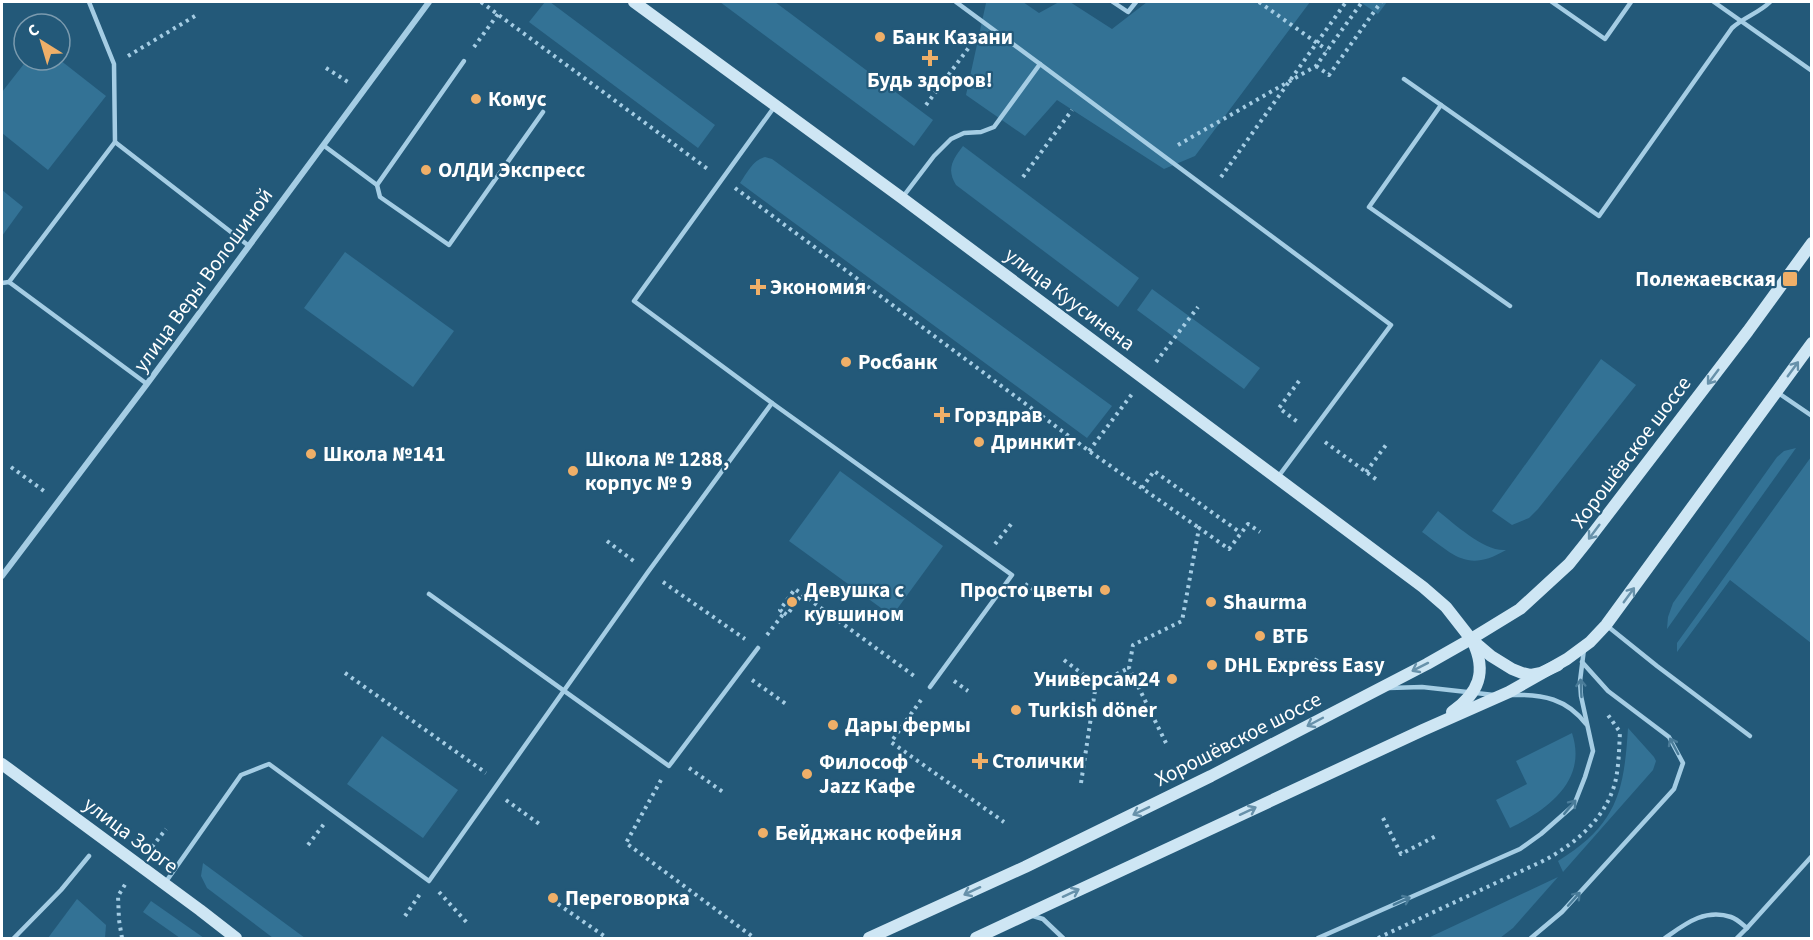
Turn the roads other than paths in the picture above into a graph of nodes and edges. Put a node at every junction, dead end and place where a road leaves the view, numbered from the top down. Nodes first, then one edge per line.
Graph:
1 (89, 2) edge
2 (429, 2) edge
3 (634, 2) edge
4 (956, 2) edge
5 (1113, 2) edge
6 (1136, 2) edge
7 (1552, 2) edge
8 (1631, 2) edge
9 (1714, 2) edge
10 (1770, 2) edge
11 (1740, 21) junction
12 (464, 61) road end
13 (1040, 64) junction
14 (1812, 71) edge
15 (1404, 79) dead end
16 (776, 105) junction
17 (1442, 105) junction
18 (543, 112) dead end
19 (116, 142) junction
20 (323, 145) junction
21 (377, 185) junction
22 (902, 198) junction
23 (1812, 243) edge
24 (249, 246) junction
25 (9, 282) junction
26 (2, 283) edge
27 (1510, 306) dead end
28 (1812, 343) edge
29 (147, 384) junction
30 (1777, 392) junction
31 (772, 403) junction
32 (1812, 416) edge
33 (1277, 477) junction
34 (2, 576) edge
35 (429, 594) dead end
36 (1606, 626) junction
37 (1472, 639) junction
38 (1584, 647) junction
39 (758, 648) road end
40 (1582, 662) junction
41 (1558, 665) junction
42 (930, 687) road end
43 (564, 690) junction
44 (1473, 693) junction
45 (1366, 694) junction
46 (1498, 696) junction
47 (1589, 728) junction
48 (1423, 730) junction
49 (1750, 736) dead end
50 (2, 764) edge
51 (89, 855) dead end
52 (1812, 856) edge
53 (164, 885) junction
54 (1018, 918) junction
55 (1747, 928) junction
56 (14, 939) edge
57 (236, 939) edge
58 (869, 939) edge
59 (976, 939) edge
60 (1063, 939) edge
61 (1318, 939) edge
62 (1531, 939) edge
63 (1665, 939) edge
64 (1737, 939) edge

1 - 19 lane
2 - 20 street, улица Веры Волошиной
3 - 16 main road, улица Куусинена
4 - 13 lane
5 - 6 lane
7 - 8 lane
9 - 11 lane
10 - 11 lane
11 - 14 lane
11 - 17 lane
12 - 21 lane
13 - 22 lane
13 - 33 lane
15 - 17 lane
16 - 22 main road, улица Куусинена
16 - 31 lane
17 - 27 lane
18 - 21 lane
19 - 24 lane
19 - 25 lane
20 - 21 lane
20 - 24 street, улица Веры Волошиной
22 - 33 main road, улица Куусинена
23 -> 37 main road, Хорошёвское шоссе
24 - 29 street, улица Веры Волошиной
25 - 26 lane
25 - 29 lane
30 -> 28 main road
29 - 34 street, улица Веры Волошиной
30 - 32 lane
36 -> 30 main road
31 - 42 lane
31 - 43 lane
33 - 37 main road, улица Куусинена
35 - 43 lane
36 - 38 main road
36 - 49 lane
37 - 41 main road
37 - 44 main road
37 -> 45 main road, Хорошёвское шоссе
38 - 40 lane
38 - 41 main road
39 - 43 lane
47 -> 40 lane
62 -> 40 lane
41 - 46 main road
43 - 53 lane
44 - 45 lane
44 - 46 lane
44 - 48 main road
45 -> 58 main road, Хорошёвское шоссе
46 - 47 lane
46 - 48 main road
61 -> 47 lane
54 -> 48 main road
50 - 53 main road, улица Зорге
51 - 56 lane
52 - 55 lane
53 - 57 main road, улица Зорге
54 - 59 main road
54 - 60 lane
55 - 63 lane
55 - 64 lane

